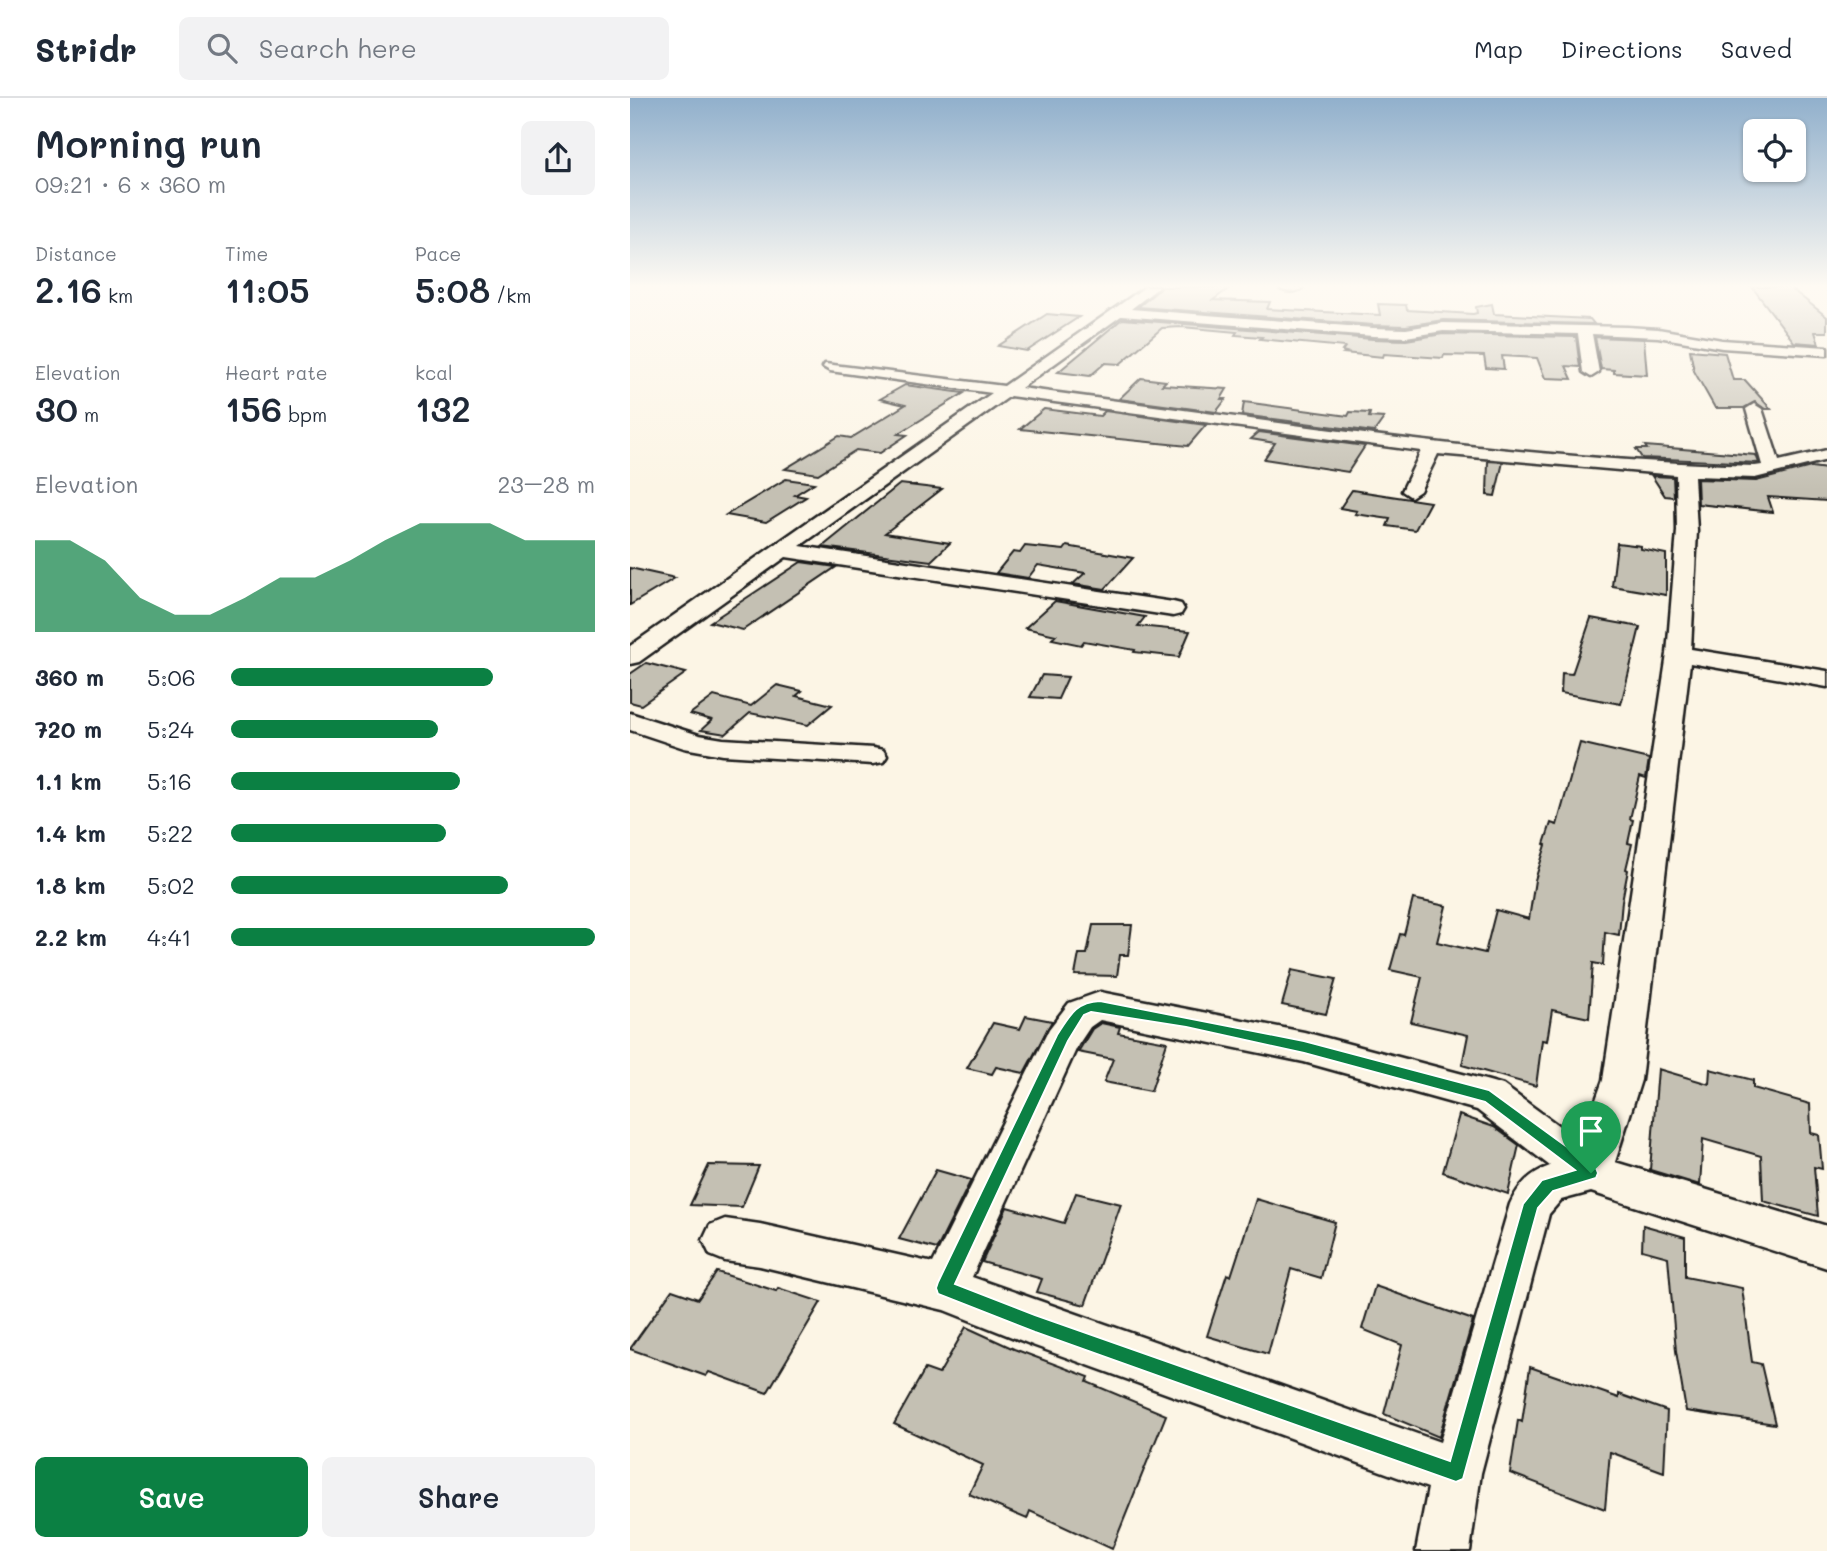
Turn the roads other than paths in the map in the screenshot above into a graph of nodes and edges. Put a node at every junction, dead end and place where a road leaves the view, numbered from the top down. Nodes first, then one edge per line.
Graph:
1 (1060, 355) edge
2 (1588, 355) edge
3 (830, 367) dead end
4 (1591, 372) dead end
5 (1007, 393) junction
6 (1754, 409) dead end
7 (1431, 449) junction
8 (1827, 455) edge
9 (1772, 467) junction
10 (1685, 470) junction
11 (1411, 491) dead end
12 (784, 550) junction
13 (1173, 609) dead end
14 (1679, 654) junction
15 (630, 657) edge
16 (1827, 679) edge
17 (630, 721) edge
18 (873, 756) dead end
19 (1591, 1173) junction
20 (725, 1240) dead end
21 (1827, 1247) edge
22 (944, 1288) junction
23 (1456, 1473) junction
24 (1443, 1551) edge

1 - 5 street
2 - 4 street
3 - 5 street
5 - 7 street
5 - 12 street
6 - 9 street
7 - 10 street
7 - 11 street
8 - 9 street
9 - 10 street
10 - 14 street
12 - 13 street
12 - 15 street
14 - 16 street
14 - 19 street
17 - 18 street
19 - 21 street
19 - 22 street
19 - 23 street
20 - 22 street
22 - 23 street
23 - 24 street

